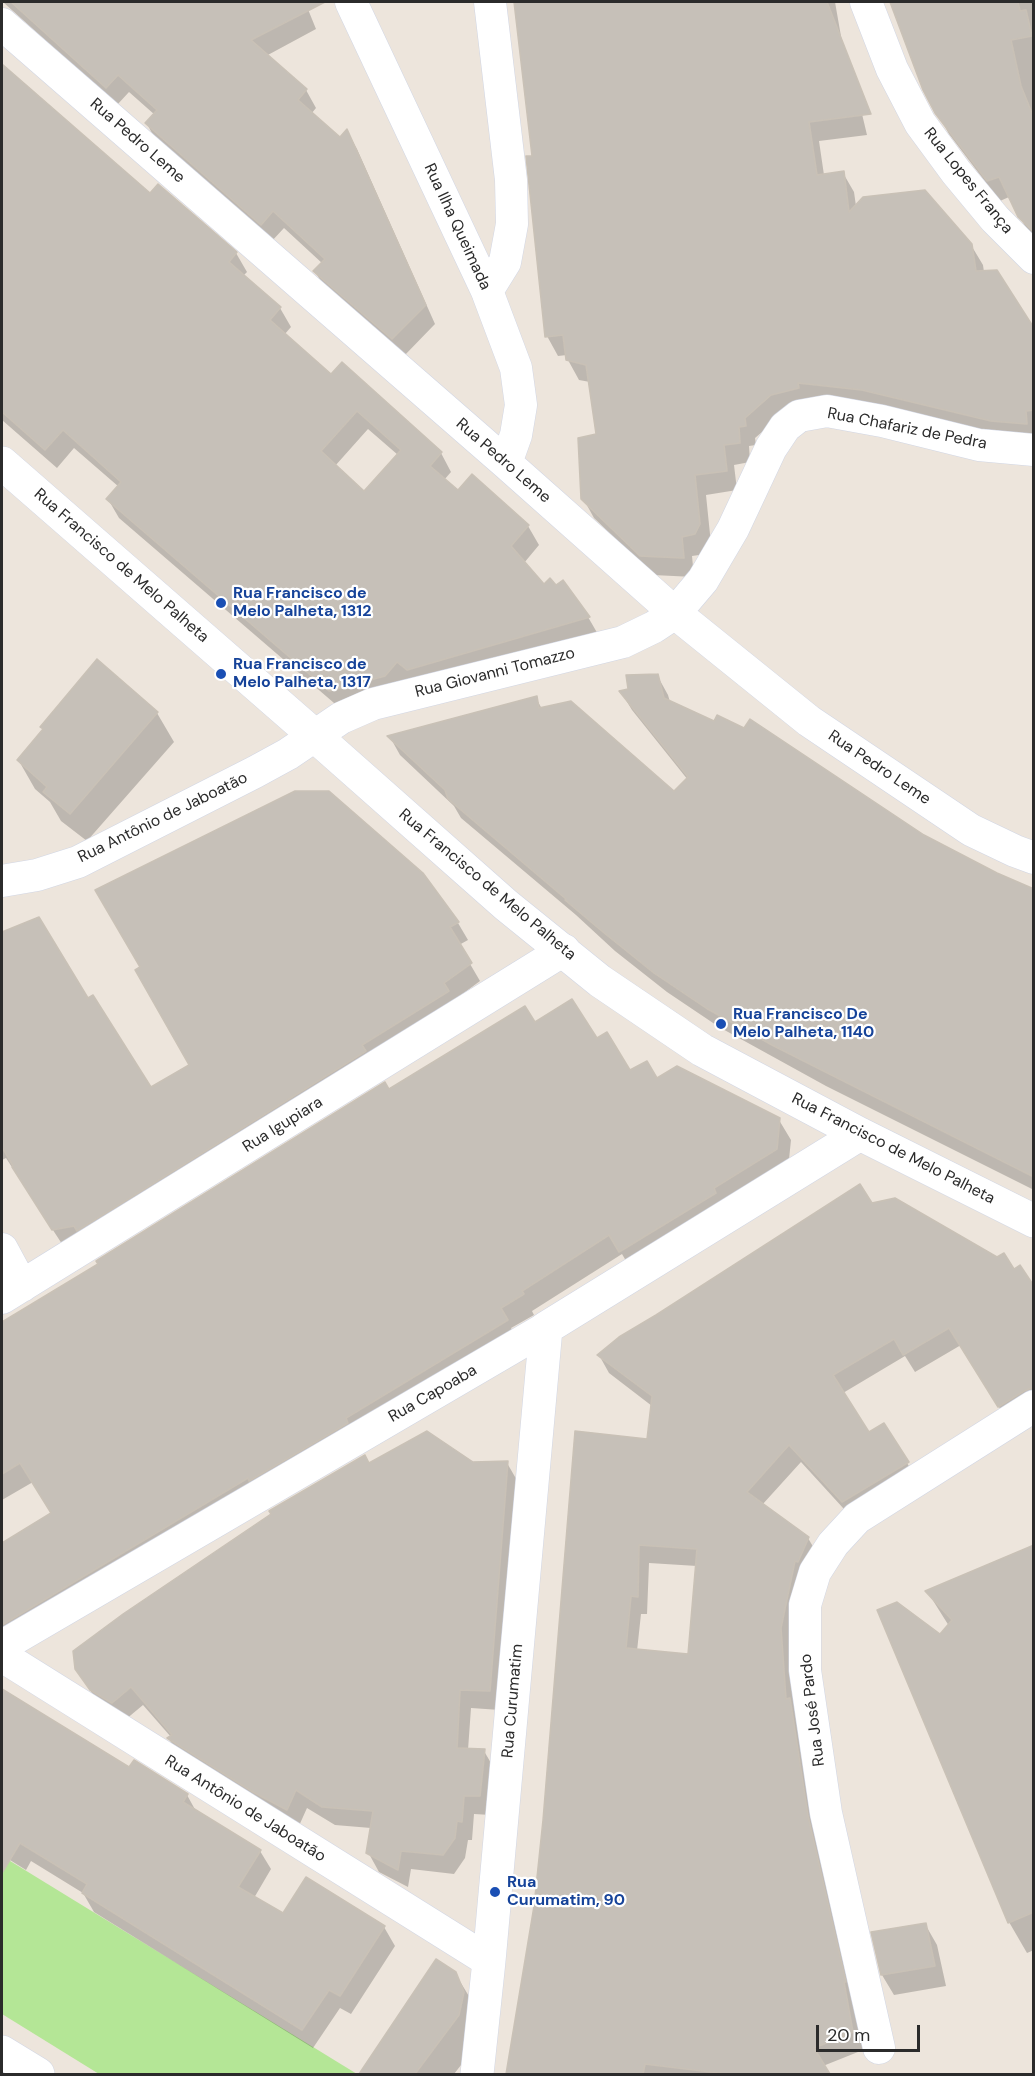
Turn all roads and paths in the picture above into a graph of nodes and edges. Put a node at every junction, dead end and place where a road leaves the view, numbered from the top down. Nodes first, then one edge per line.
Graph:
1 (351, 2) edge
2 (490, 2) edge
3 (866, 2) edge
4 (2, 24) edge
5 (1034, 258) edge
6 (487, 291) junction
7 (1034, 450) edge
8 (2, 463) edge
9 (506, 463) junction
10 (675, 613) junction
11 (315, 735) junction
12 (1034, 858) edge
13 (2, 880) edge
14 (564, 950) junction
15 (860, 1134) junction
16 (1034, 1221) edge
17 (2, 1249) edge
18 (12, 1292) edge
19 (546, 1328) junction
20 (1034, 1406) edge
21 (2, 1646) edge
22 (2, 1656) edge
23 (489, 1961) junction
24 (879, 2048) dead end
25 (2, 2052) edge
26 (38, 2074) edge
27 (477, 2074) edge

1 - 6 street, Rua Ilha Queimada
2 - 6 street
3 - 5 street, Rua Lopes França
4 - 9 street, Rua Pedro Leme
6 - 9 street, Rua Ilha Queimada
7 - 10 street, Rua Chafariz de Pedra
8 - 11 main road, Rua Francisco de Melo Palheta
9 - 10 street, Rua Pedro Leme
10 - 11 street, Rua Giovanni Tomazzo
10 - 12 street, Rua Pedro Leme
11 - 13 street, Rua Antônio de Jaboatão
11 - 14 main road, Rua Francisco de Melo Palheta
14 - 15 main road, Rua Francisco de Melo Palheta
14 - 18 street, Rua Igupiara
15 - 16 main road, Rua Francisco de Melo Palheta
15 - 19 main road, Rua Capoaba
17 - 18 street
19 - 21 street, Rua Capoaba
19 - 23 main road, Rua Curumatim
20 - 24 street, Rua José Pardo
22 - 23 street, Rua Antônio de Jaboatão
23 - 27 main road, Rua Curumatim
25 - 26 main road

